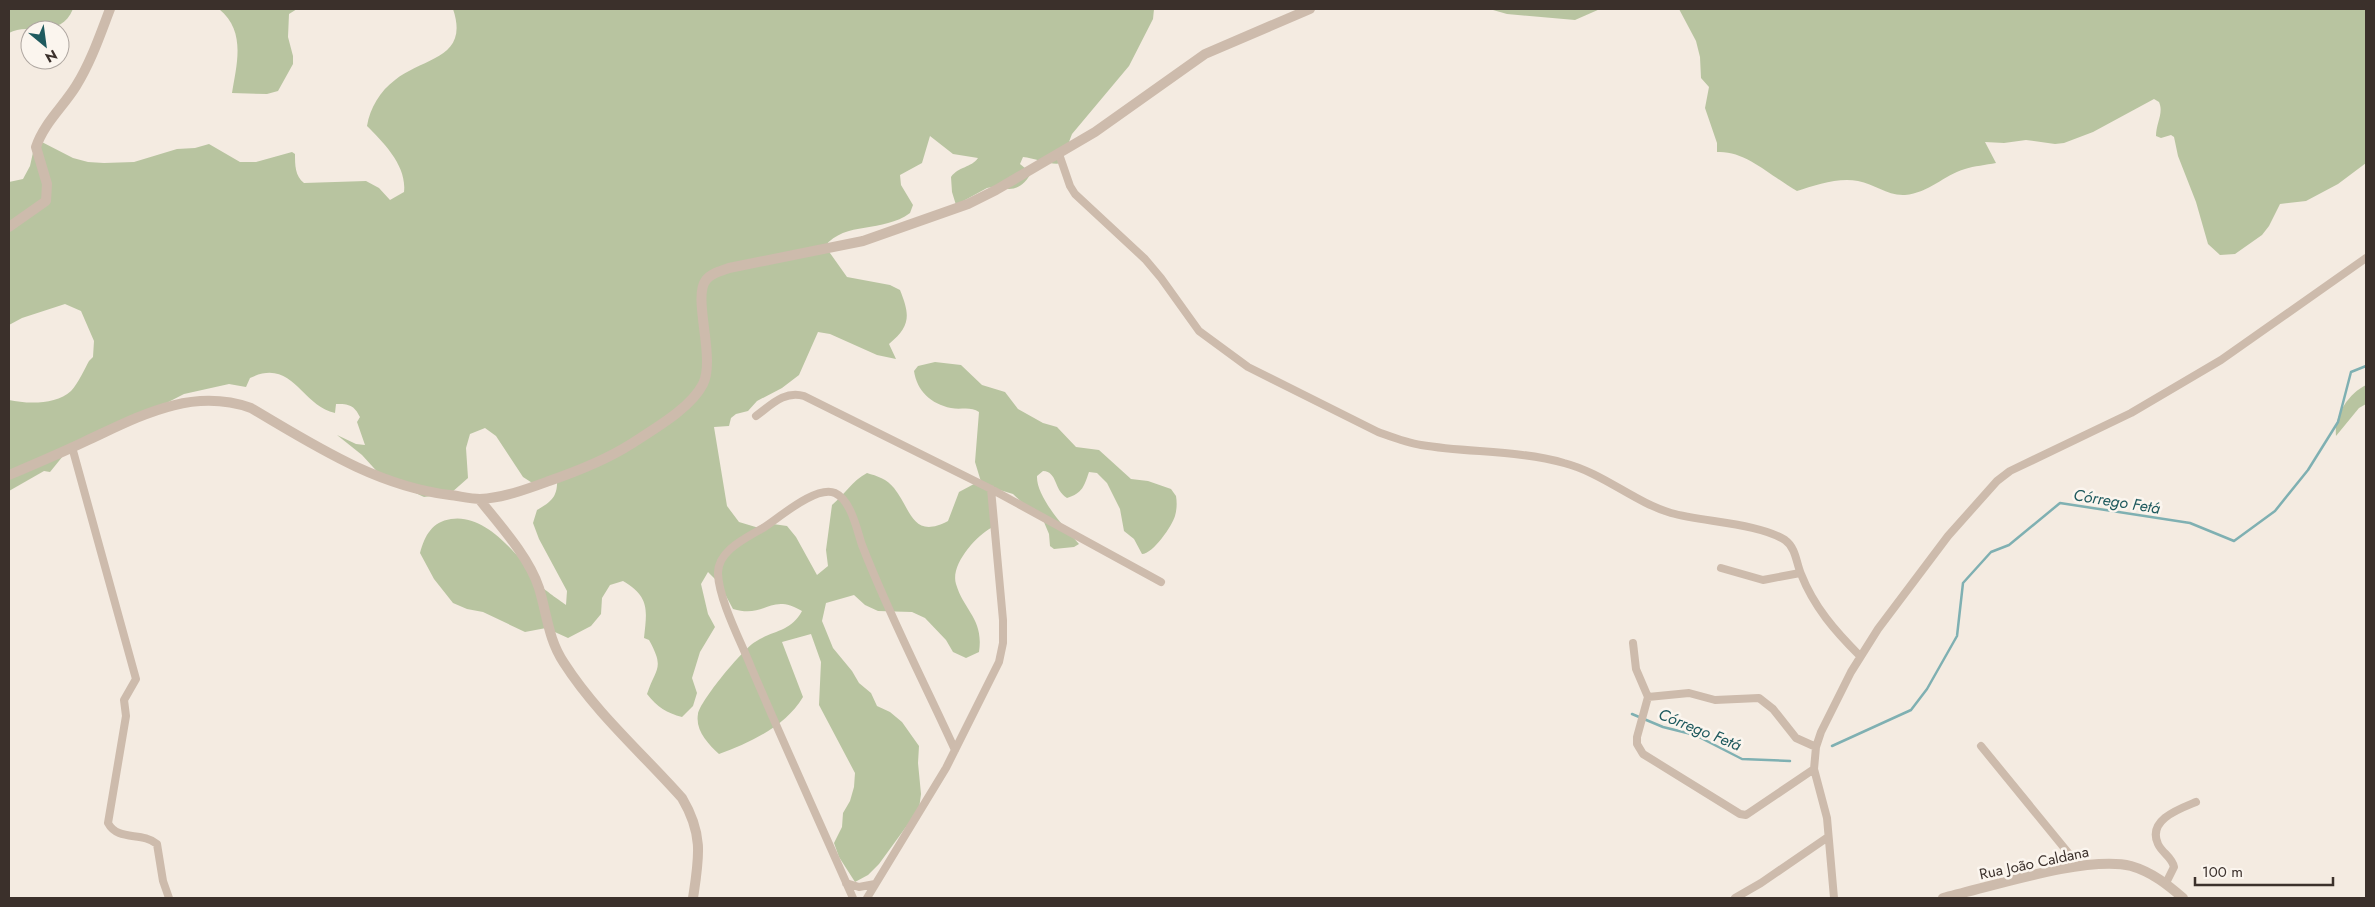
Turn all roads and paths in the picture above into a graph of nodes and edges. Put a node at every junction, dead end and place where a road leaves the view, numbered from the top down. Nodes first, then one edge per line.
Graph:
1 (110, 9) edge
2 (1310, 9) edge
3 (1059, 154) junction
4 (9, 227) edge
5 (2366, 258) edge
6 (756, 416) dead end
7 (72, 447) junction
8 (9, 475) edge
9 (991, 489) junction
10 (479, 499) junction
11 (1721, 568) dead end
12 (1800, 573) junction
13 (1161, 582) dead end
14 (1633, 643) dead end
15 (1860, 656) junction
16 (1648, 697) junction
17 (1981, 746) dead end
18 (1816, 747) junction
19 (955, 750) junction
20 (1814, 769) junction
21 (2196, 802) dead end
22 (1828, 837) junction
23 (2078, 866) junction
24 (846, 883) junction
25 (2166, 883) junction
26 (875, 884) junction
27 (169, 898) edge
28 (693, 898) edge
29 (853, 898) edge
30 (867, 898) edge
31 (1735, 898) edge
32 (1834, 898) edge
33 (1943, 898) edge
34 (2183, 898) edge

1 - 4 street
2 - 3 street
3 - 10 street
3 - 12 street
5 - 15 street
6 - 9 street
7 - 8 street
7 - 10 street
7 - 27 street
9 - 13 street
9 - 19 street
10 - 28 street
11 - 12 street
12 - 15 street
14 - 16 street
15 - 18 street
16 - 18 street
16 - 20 street
17 - 23 street
18 - 20 street
19 - 24 street
19 - 26 street
20 - 22 street
21 - 25 street
22 - 31 street
22 - 32 street
23 - 25 street, Rua João Caldana
23 - 33 street, Rua João Caldana
24 - 26 street
24 - 29 street
25 - 34 street, Rua João Caldana
26 - 30 street

